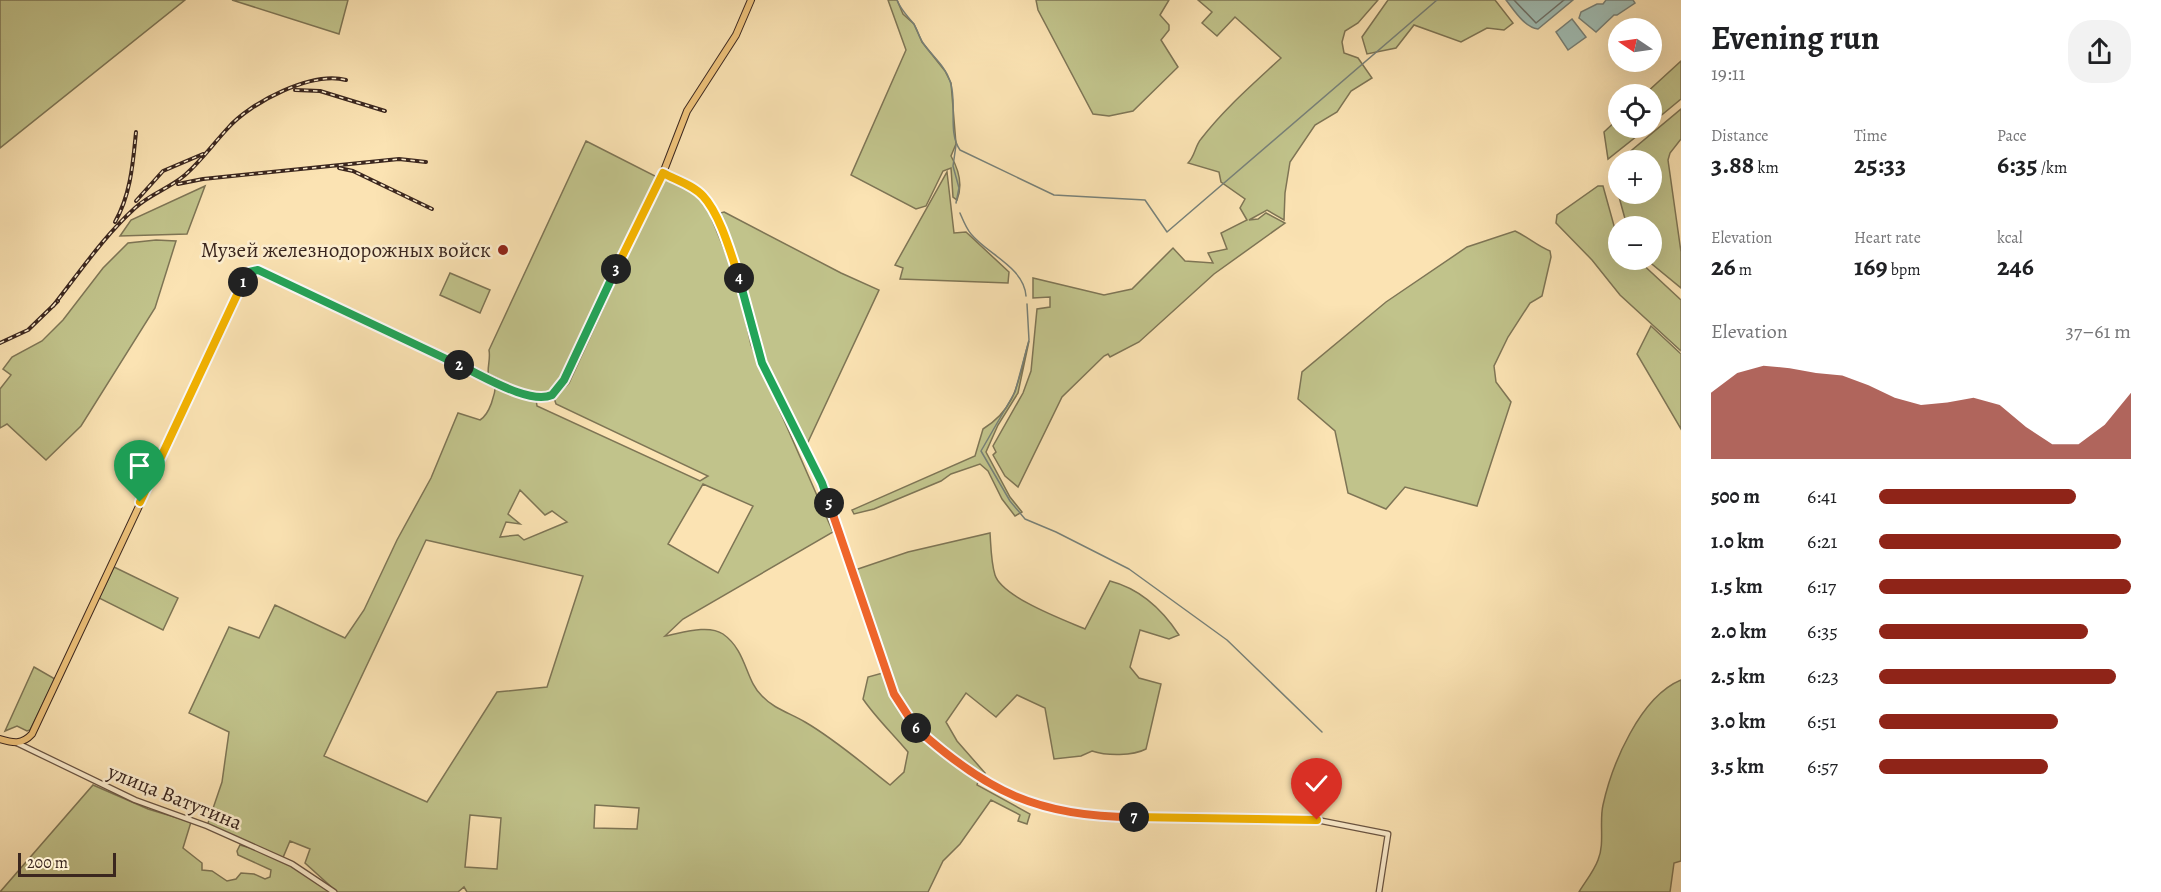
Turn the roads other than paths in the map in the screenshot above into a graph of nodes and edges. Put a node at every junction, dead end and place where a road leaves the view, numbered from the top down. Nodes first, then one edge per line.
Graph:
1 (751, 0) edge
2 (663, 173) junction
3 (0, 739) edge
4 (17, 743) junction
5 (334, 892) edge
6 (1379, 892) edge

1 - 2 main road
2 - 4 main road
2 - 6 street
3 - 4 main road, улица Ватутина
4 - 5 street, улица Ватутина

